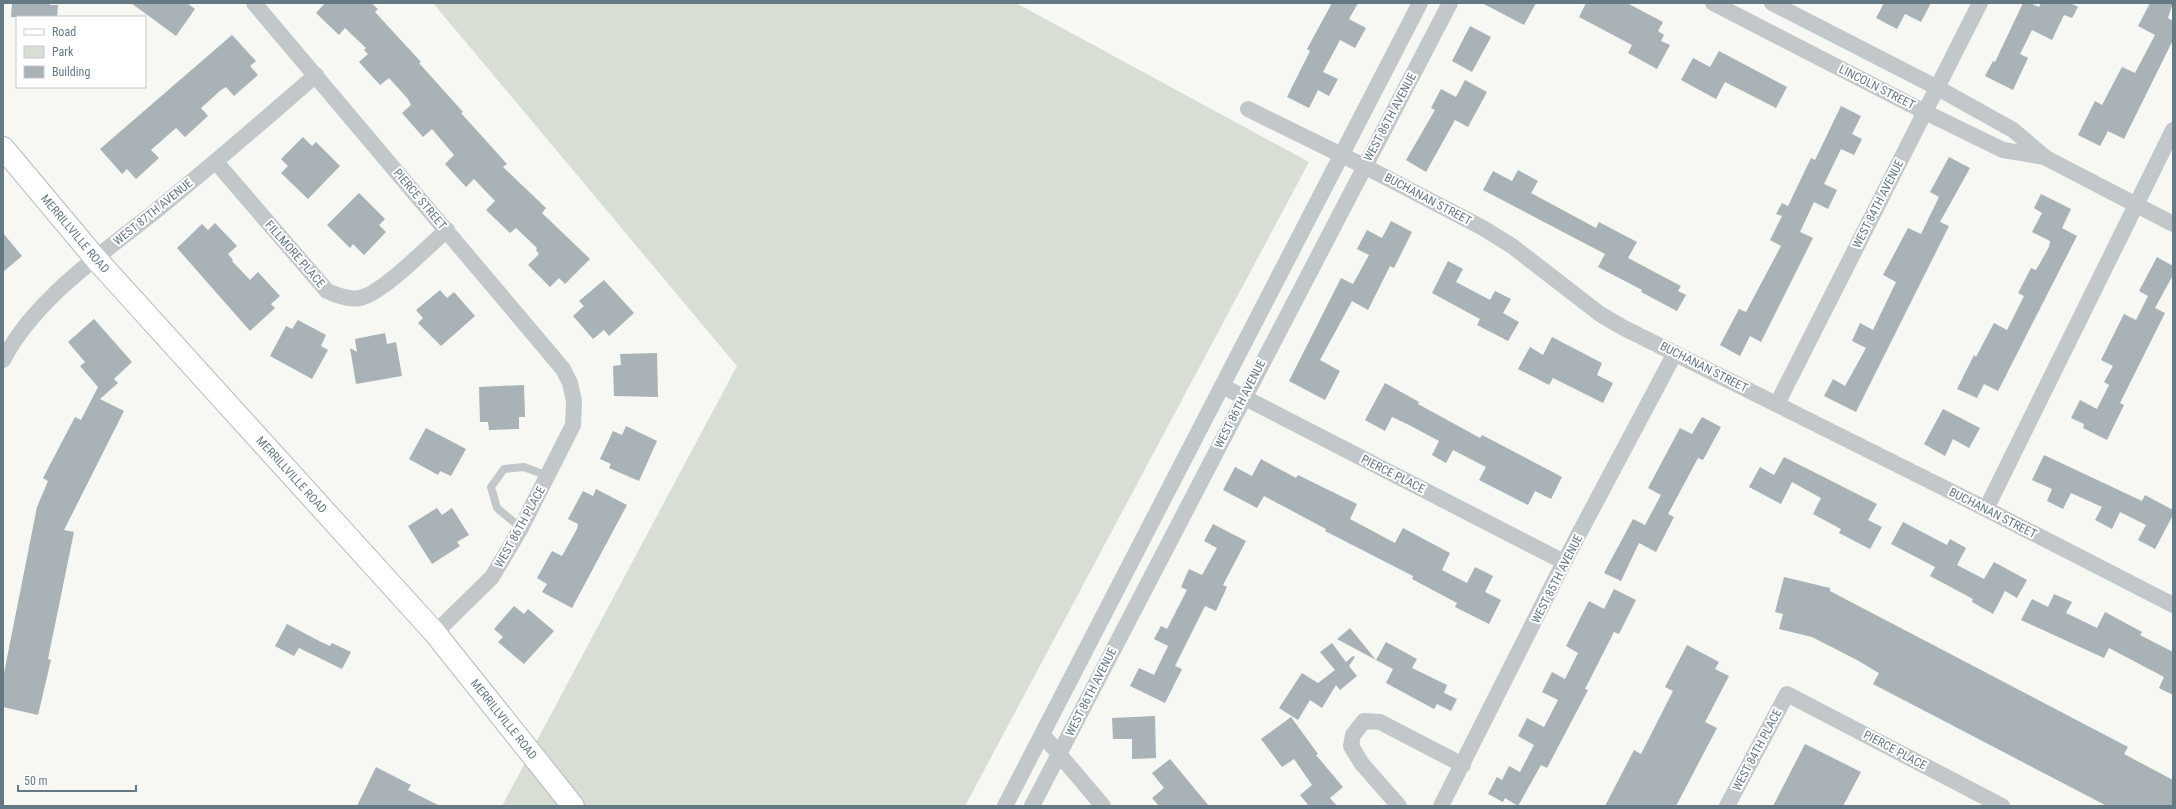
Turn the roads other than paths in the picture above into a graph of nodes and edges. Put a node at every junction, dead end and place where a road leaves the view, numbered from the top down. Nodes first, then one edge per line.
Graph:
1 (254, 3) edge
2 (1420, 3) edge
3 (1450, 3) edge
4 (1712, 3) edge
5 (1772, 3) edge
6 (1980, 3) edge
7 (316, 75) junction
8 (1936, 87) junction
9 (1248, 109) dead end
10 (1925, 112) junction
11 (2173, 130) edge
12 (3, 148) edge
13 (1341, 155) junction
14 (2046, 158) junction
15 (216, 162) junction
16 (1364, 166) junction
17 (2135, 204) junction
18 (2173, 224) edge
19 (446, 230) junction
20 (96, 259) junction
21 (8, 339) edge
22 (1676, 352) junction
23 (3, 360) edge
24 (1222, 386) junction
25 (1244, 397) junction
26 (574, 402) joint
27 (1777, 404) junction
28 (548, 476) junction
29 (1986, 509) junction
30 (521, 528) junction
31 (1564, 562) junction
32 (2173, 605) edge
33 (435, 633) junction
34 (1787, 694) joint
35 (1042, 734) junction
36 (1058, 755) junction
37 (1463, 765) junction
38 (574, 806) edge
39 (1004, 806) edge
40 (1032, 806) edge
41 (1103, 806) edge
42 (1399, 806) edge
43 (1441, 806) edge
44 (1727, 806) edge
45 (2002, 806) edge

1 - 7 street, PIERCE STREET
2 - 13 street, WEST 86TH AVENUE
3 - 16 street, WEST 86TH AVENUE
4 - 10 street, LINCOLN STREET
5 - 8 street, LINCOLN STREET
6 - 8 street, WEST 84TH AVENUE
7 - 15 street, WEST 87TH AVENUE
7 - 19 street, PIERCE STREET
8 - 10 street, WEST 84TH AVENUE
8 - 14 street, LINCOLN STREET
9 - 13 street, BUCHANAN STREET
10 - 14 street, LINCOLN STREET
10 - 27 street, WEST 84TH AVENUE
11 - 17 street
12 - 20 street, MERRILLVILLE ROAD
13 - 16 street, BUCHANAN STREET
13 - 24 street, WEST 86TH AVENUE
14 - 17 street, LINCOLN STREET
15 - 19 street, FILLMORE PLACE
15 - 20 street, WEST 87TH AVENUE
16 - 22 street, BUCHANAN STREET
16 - 25 street, WEST 86TH AVENUE
17 - 18 street, LINCOLN STREET
17 - 29 street
19 - 26 street, PIERCE STREET
20 - 21 street, WEST 87TH AVENUE
20 - 33 street, MERRILLVILLE ROAD
21 - 23 street, WEST 87TH AVENUE
22 - 27 street, BUCHANAN STREET
22 - 31 street, WEST 85TH AVENUE
24 - 25 street, PIERCE PLACE
24 - 35 street, WEST 86TH AVENUE
25 - 31 street, PIERCE PLACE
25 - 36 street, WEST 86TH AVENUE
26 - 28 street, WEST 86TH PLACE
27 - 29 street, BUCHANAN STREET
28 - 30 street, WEST 86TH PLACE
28 - 30 lane
29 - 32 street, BUCHANAN STREET
30 - 33 street, WEST 86TH PLACE
31 - 37 street, WEST 85TH AVENUE
33 - 38 street, MERRILLVILLE ROAD
34 - 44 street, WEST 84TH PLACE
34 - 45 street, PIERCE PLACE
35 - 36 street
35 - 39 street, WEST 86TH AVENUE
36 - 40 street, WEST 86TH AVENUE
36 - 41 street
37 - 42 street
37 - 43 street, WEST 85TH AVENUE

